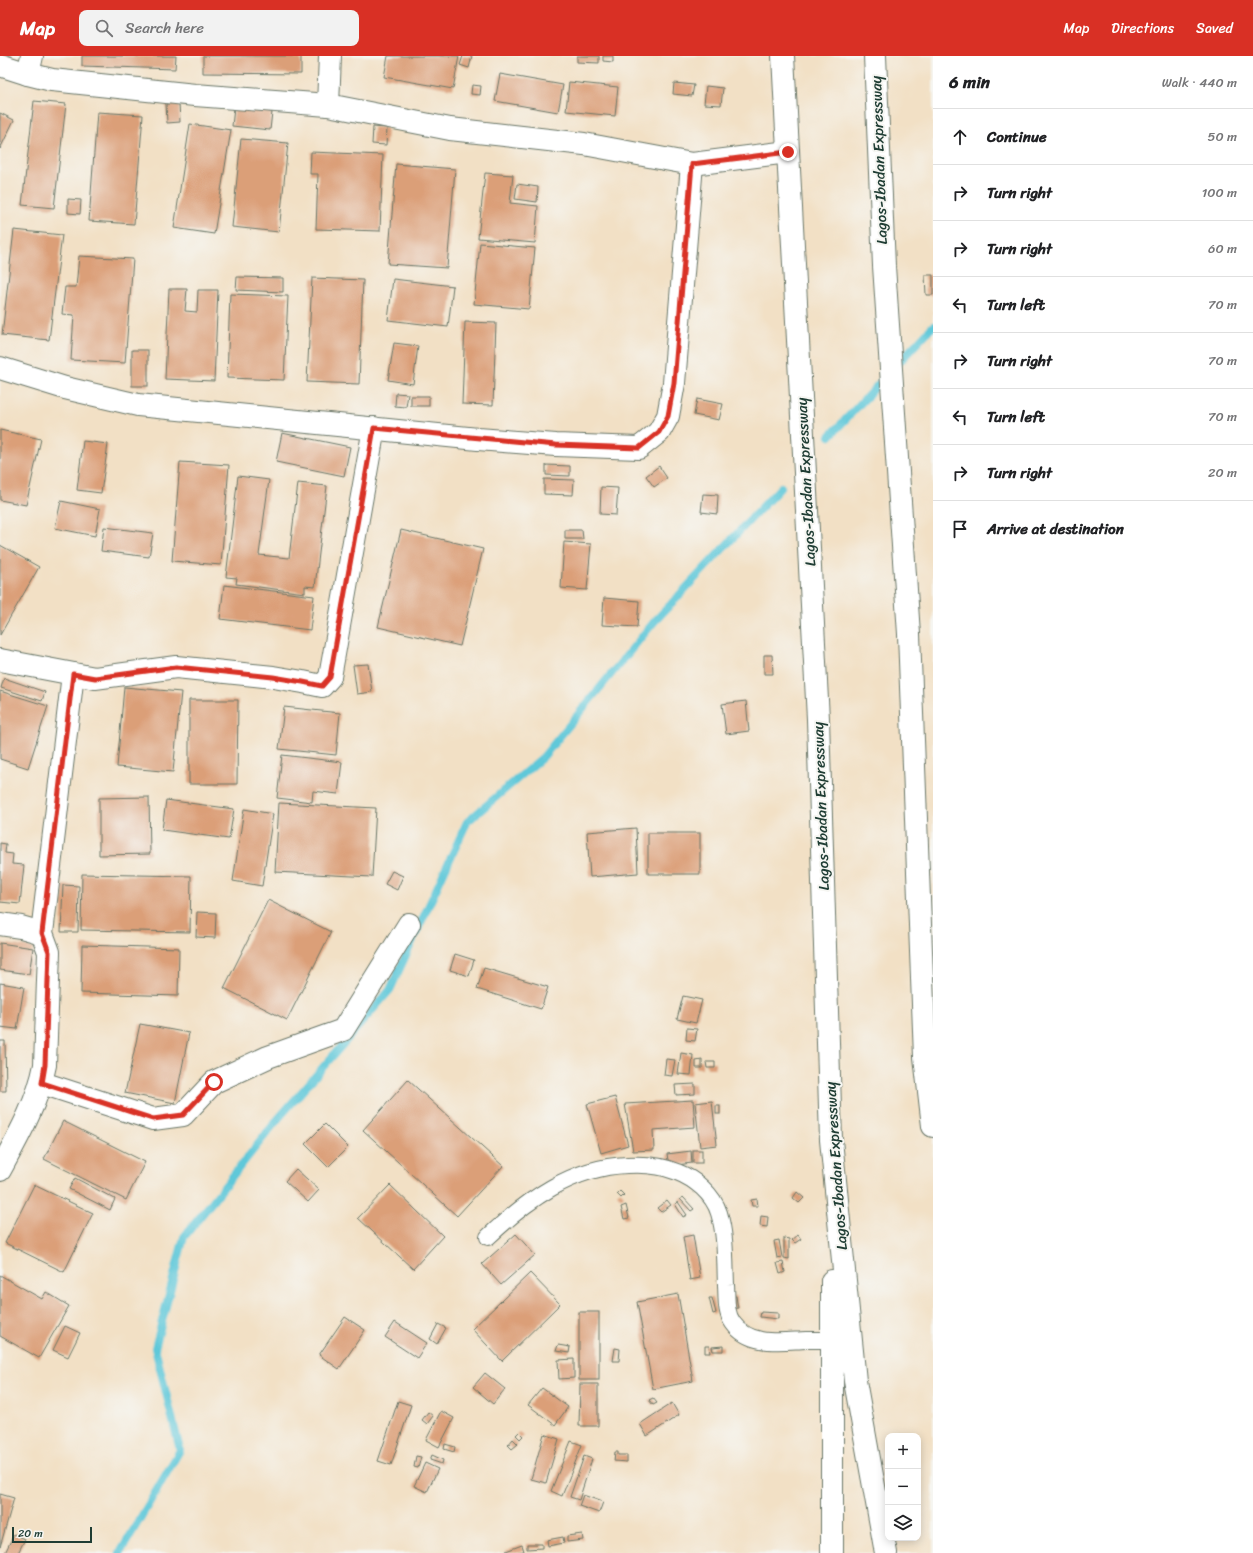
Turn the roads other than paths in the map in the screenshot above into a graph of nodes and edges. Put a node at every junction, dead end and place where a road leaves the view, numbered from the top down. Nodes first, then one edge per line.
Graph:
1 (330, 56) edge
2 (783, 56) edge
3 (875, 56) edge
4 (0, 64) edge
5 (30, 65) edge
6 (328, 105) junction
7 (788, 152) junction
8 (692, 164) junction
9 (0, 368) edge
10 (374, 428) junction
11 (0, 660) edge
12 (73, 674) junction
13 (0, 924) edge
14 (409, 924) dead end
15 (42, 933) junction
16 (929, 1056) edge
17 (42, 1083) junction
18 (933, 1121) edge
19 (831, 1140) junction
20 (0, 1170) edge
21 (488, 1237) dead end
22 (833, 1340) junction
23 (832, 1553) edge
24 (886, 1553) edge

1 - 6 main road
2 - 7 main road, Lagos-Ibadan Expressway
3 - 16 main road, Lagos-Ibadan Expressway
4 - 5 main road
5 - 6 main road
6 - 8 main road
7 - 8 main road
7 - 19 main road, Lagos-Ibadan Expressway
8 - 10 main road
9 - 10 main road
10 - 12 main road
11 - 12 main road
12 - 15 main road
13 - 15 main road
14 - 17 main road
15 - 17 main road
16 - 18 main road, Lagos-Ibadan Expressway
17 - 20 main road
19 - 22 main road
19 - 24 main road, Lagos-Ibadan Expressway
21 - 22 lane
22 - 23 main road

